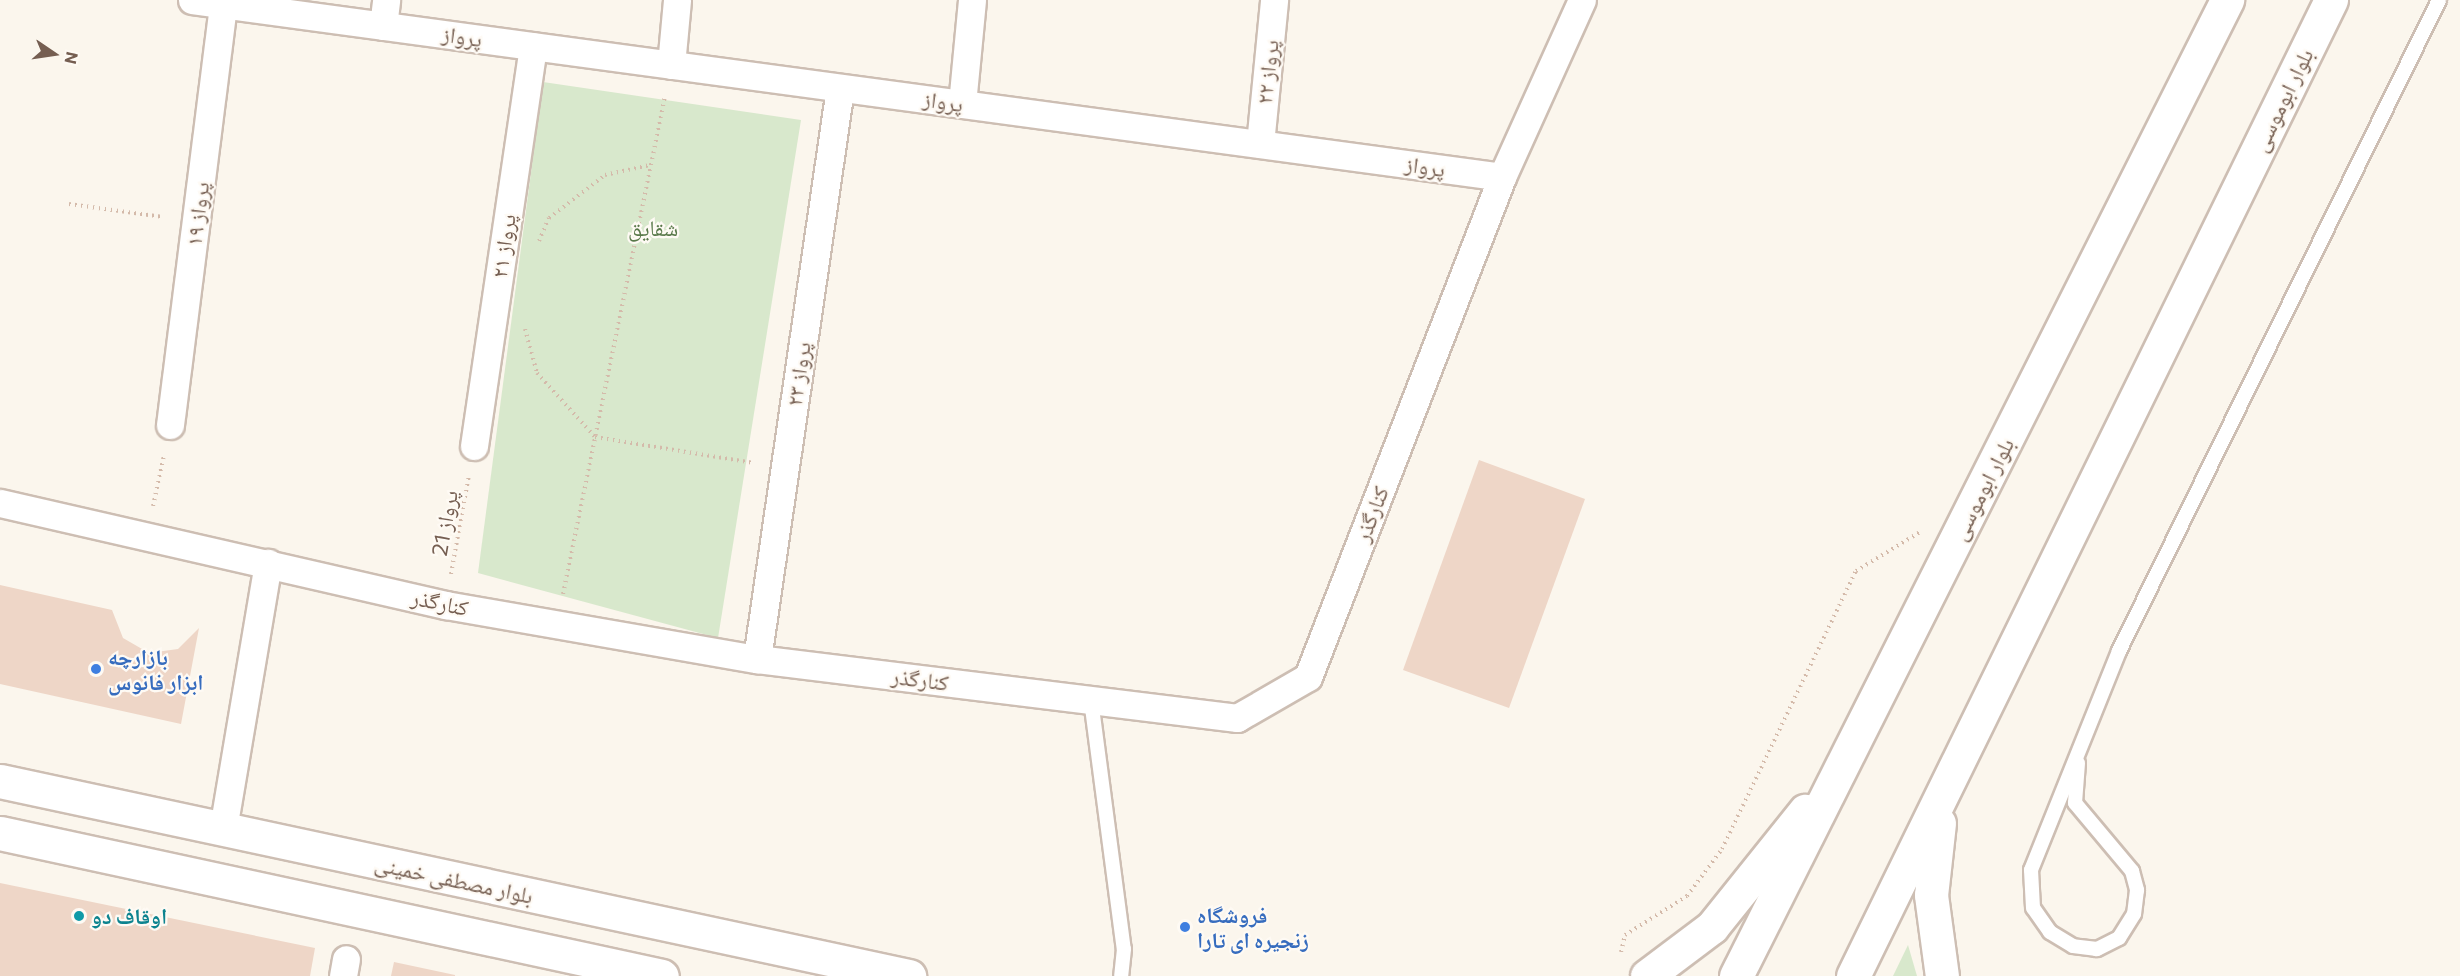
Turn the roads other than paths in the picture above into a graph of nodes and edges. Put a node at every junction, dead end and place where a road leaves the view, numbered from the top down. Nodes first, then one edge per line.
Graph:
1 (192, 0) edge
2 (677, 0) edge
3 (972, 0) edge
4 (1274, 0) edge
5 (1582, 0) edge
6 (2227, 0) edge
7 (2331, 0) edge
8 (2439, 0) edge
9 (223, 4) junction
10 (384, 13) edge
11 (533, 46) junction
12 (671, 65) junction
13 (840, 88) junction
14 (962, 104) junction
15 (1260, 144) junction
16 (1502, 177) junction
17 (170, 425) road end
18 (474, 446) road end
19 (0, 504) edge
20 (267, 563) junction
21 (757, 659) junction
22 (1091, 700) junction
23 (1849, 756) junction
24 (2078, 764) junction
25 (0, 781) edge
26 (1942, 804) junction
27 (223, 829) junction
28 (0, 833) edge
29 (1633, 971) edge
30 (662, 976) edge
31 (909, 976) edge
32 (1121, 976) edge
33 (1736, 976) edge
34 (1853, 976) edge
35 (1942, 976) edge

1 - 9 street, پرواز
2 - 12 street
3 - 14 street
4 - 15 street, پرواز ۲۲
5 - 16 street
6 - 23 main road, بلوار ابوموسی
7 - 26 main road, بلوار ابوموسی
8 - 24 lane
9 - 10 street, پرواز
9 - 17 street, پرواز ۱۹
10 - 11 street, پرواز
11 - 12 street, پرواز
11 - 18 street, پرواز ۲۱
12 - 13 street, پرواز
13 - 14 street, پرواز
13 - 21 street, پرواز ۲۳
14 - 15 street, پرواز
15 - 16 street, پرواز
16 - 22 street, کنارگذر
19 - 20 street, کنارگذر
20 - 21 street, کنارگذر
20 - 27 street
21 - 22 street, کنارگذر
22 - 32 lane
23 - 29 main road
23 - 33 main road, بلوار ابوموسی
24 - 24 lane
25 - 27 main road, بلوار مصطفی خمینی
26 - 34 main road, بلوار ابوموسی
26 - 35 main road
27 - 31 main road, بلوار مصطفی خمینی
28 - 30 main road

